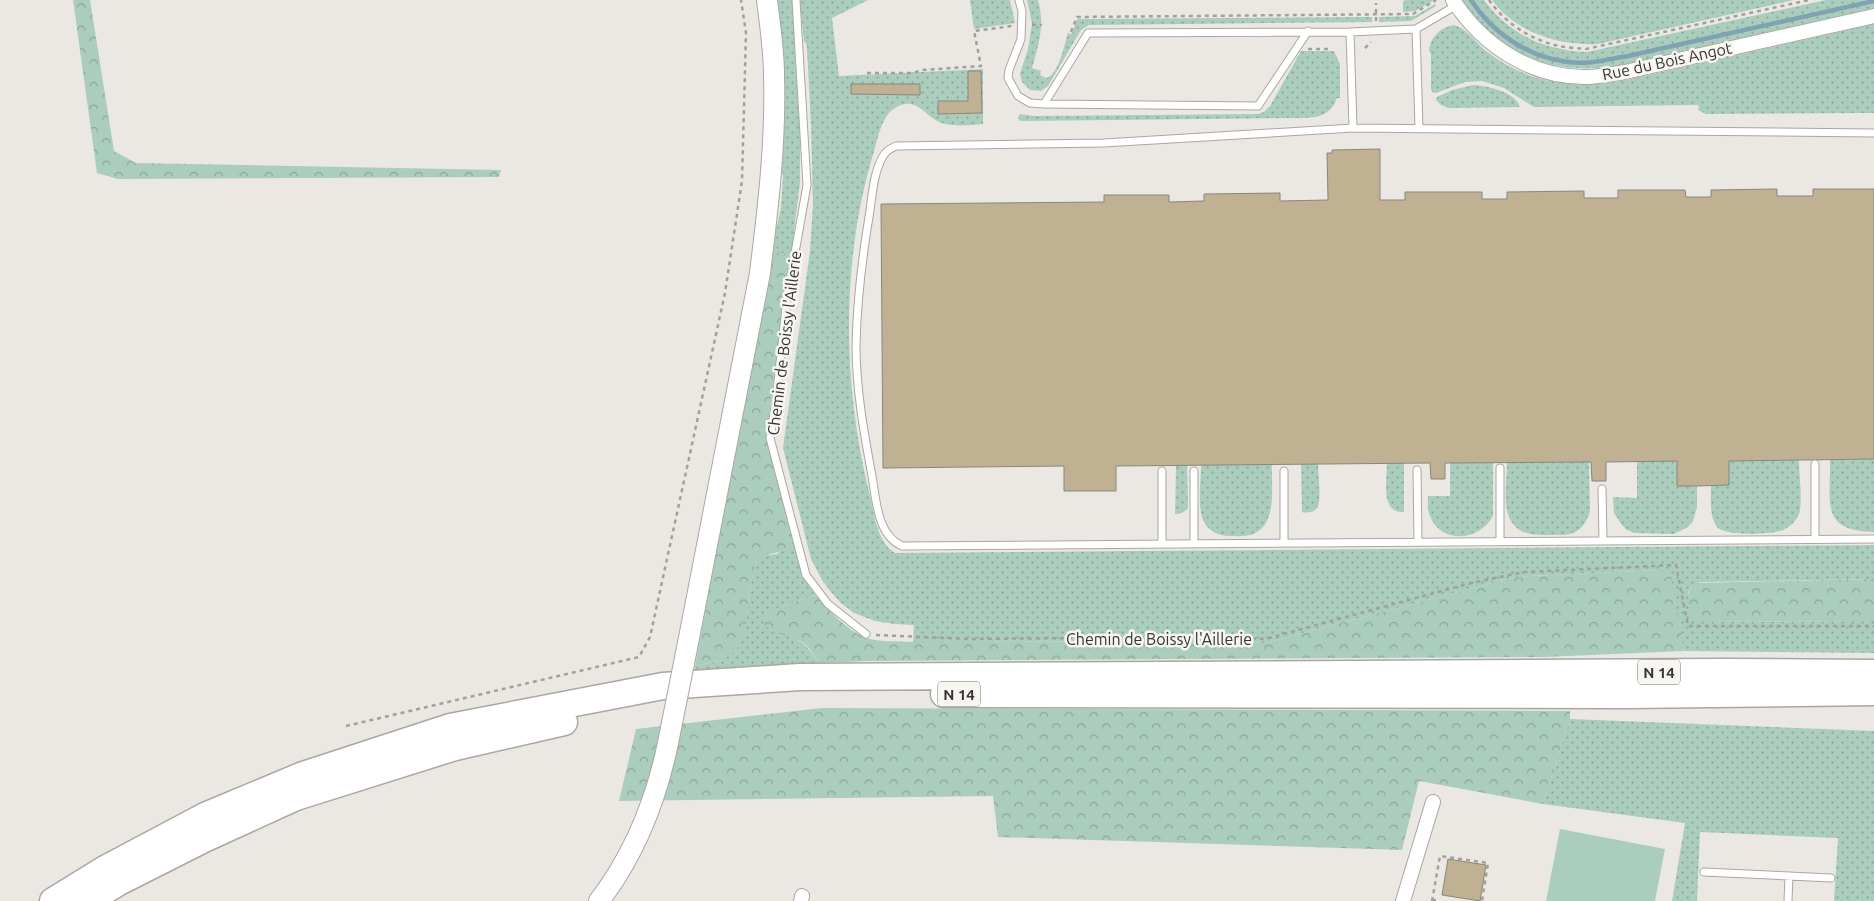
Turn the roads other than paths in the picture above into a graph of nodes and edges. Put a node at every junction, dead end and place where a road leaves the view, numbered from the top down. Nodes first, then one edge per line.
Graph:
1 (767, 0) edge
2 (796, 0) edge
3 (1019, 0) edge
4 (1455, 3) edge
5 (1874, 16) edge
6 (1416, 29) junction
7 (1308, 31) junction
8 (1350, 32) junction
9 (1044, 104) junction
10 (1353, 128) junction
11 (1419, 129) junction
12 (1874, 133) edge
13 (1815, 464) dead end
14 (1500, 468) dead end
15 (1417, 470) dead end
16 (1162, 471) dead end
17 (1194, 471) dead end
18 (1284, 471) dead end
19 (1602, 489) dead end
20 (1874, 539) edge
21 (1815, 540) junction
22 (1500, 541) junction
23 (1603, 541) junction
24 (1418, 542) junction
25 (1284, 543) junction
26 (1162, 544) junction
27 (1194, 544) junction
28 (866, 634) road end
29 (1871, 683) edge
30 (455, 747) junction
31 (1433, 802) dead end
32 (1704, 872) dead end
33 (1789, 876) junction
34 (1831, 878) dead end
35 (53, 901) edge
36 (88, 901) edge
37 (106, 901) edge
38 (599, 901) edge
39 (1403, 901) edge
40 (1788, 901) edge

1 - 38 main road, bridge
2 - 28 lane, Chemin de Boissy l'Aillerie
3 - 9 lane
4 - 5 street, Rue du Bois Angot
4 - 6 lane
6 - 8 lane
6 - 11 lane
7 - 8 lane
7 - 9 lane
7 - 9 lane
8 - 10 lane
10 - 11 lane
10 - 26 lane
11 - 12 lane
13 - 21 lane
14 - 22 lane
15 - 24 lane
16 - 26 lane
17 - 27 lane
18 - 25 lane
19 - 23 lane
20 - 21 lane
21 - 23 lane
22 - 23 lane
22 - 24 lane
24 - 25 lane
25 - 27 lane
26 - 27 lane
29 - 30 highway, N 14
29 - 35 highway, N 14
30 - 36 highway, N 14
30 - 37 highway
31 - 39 street
32 - 33 lane
33 - 34 lane
33 - 40 lane

